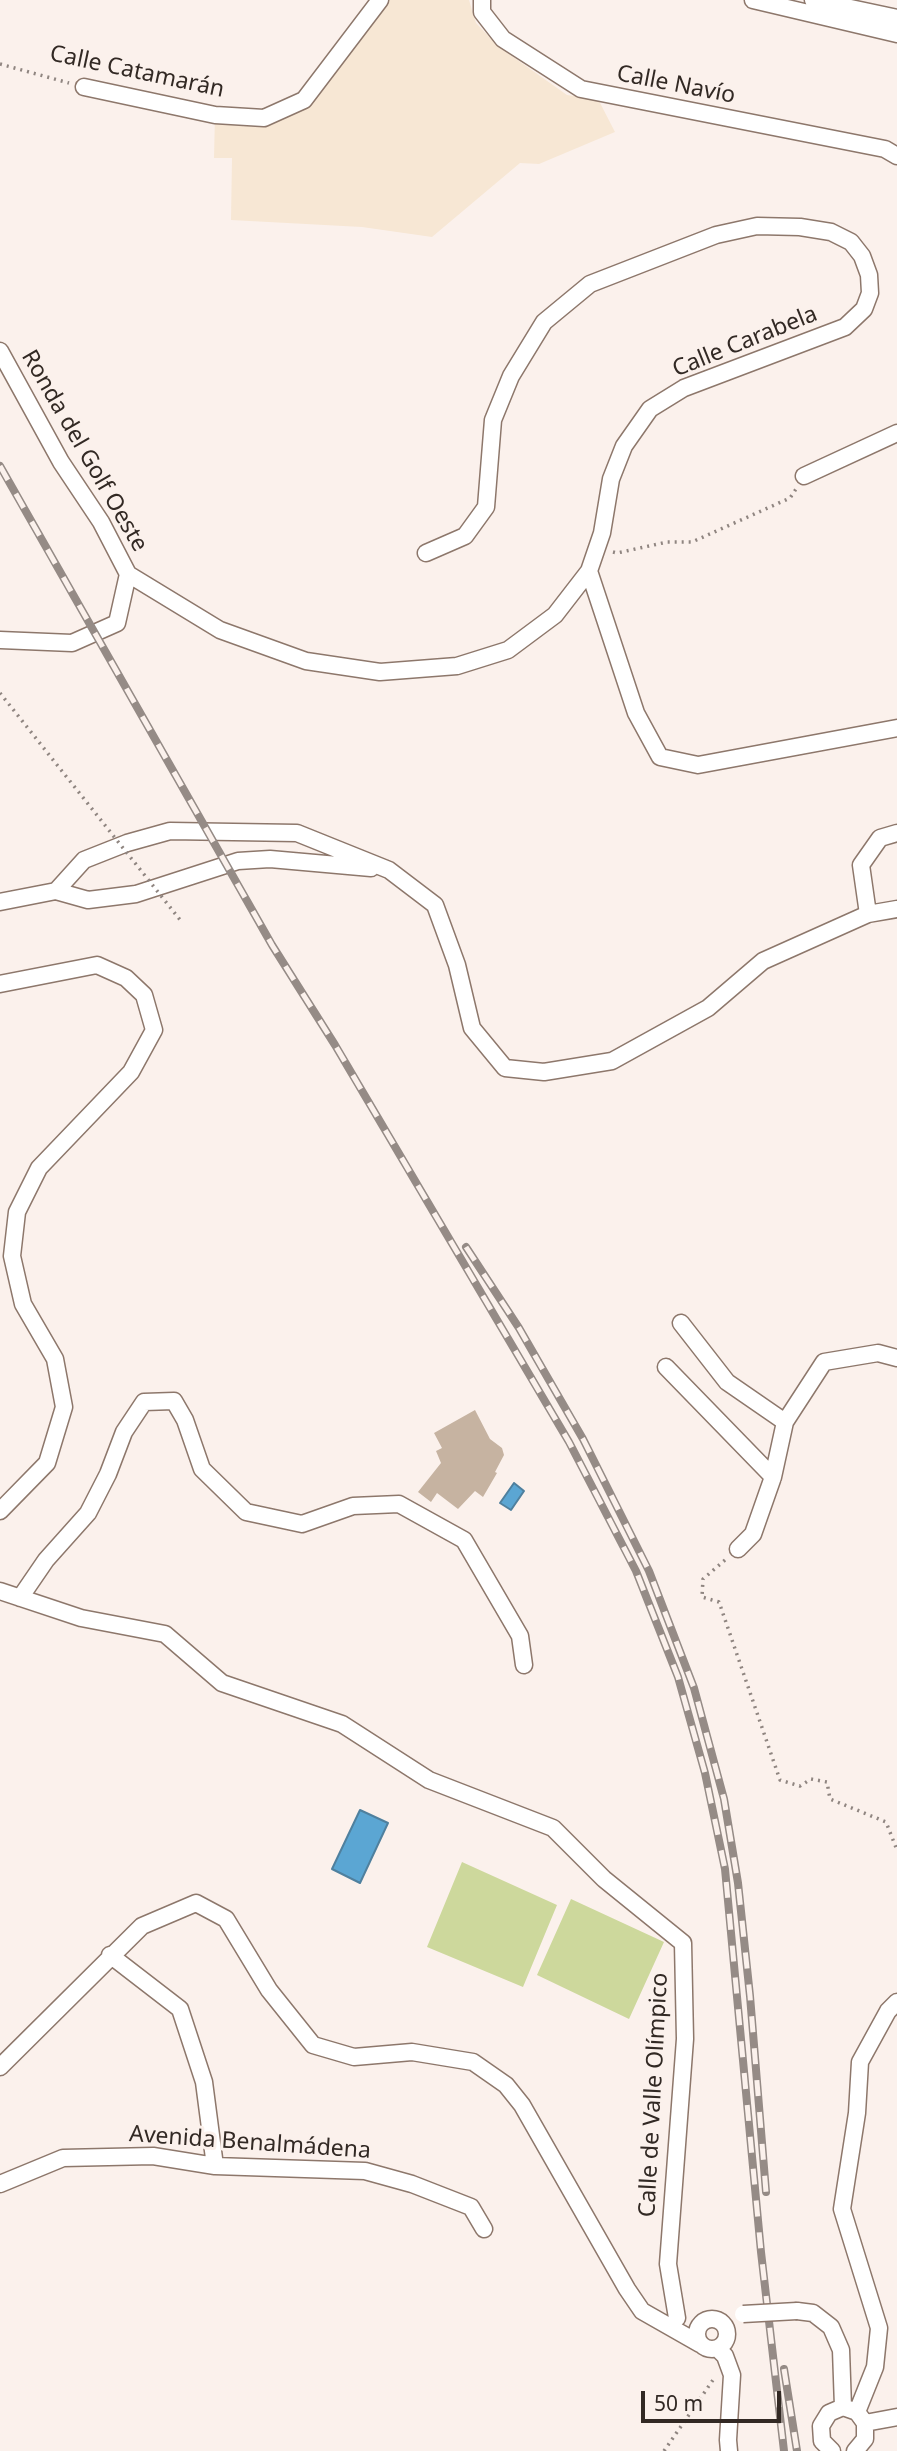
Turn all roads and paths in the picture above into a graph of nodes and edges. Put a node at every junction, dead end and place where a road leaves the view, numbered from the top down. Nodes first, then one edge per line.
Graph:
1 (380, 0) edge
2 (482, 0) edge
3 (753, 0) edge
4 (813, 0) edge
5 (897, 18) edge
6 (897, 34) edge
7 (0, 64) edge
8 (84, 87) joint
9 (897, 156) edge
10 (0, 351) edge
11 (897, 433) edge
12 (804, 476) joint
13 (597, 547) junction
14 (426, 553) dead end
15 (589, 571) junction
16 (128, 574) junction
17 (0, 640) edge
18 (0, 693) edge
19 (897, 728) edge
20 (897, 833) edge
21 (389, 870) junction
22 (56, 891) junction
23 (0, 902) edge
24 (897, 909) edge
25 (869, 914) junction
26 (181, 921) dead end
27 (0, 984) edge
28 (681, 1323) dead end
29 (897, 1359) edge
30 (666, 1367) dead end
31 (785, 1422) junction
32 (773, 1476) junction
33 (0, 1511) edge
34 (738, 1549) joint
35 (0, 1591) edge
36 (20, 1598) junction
37 (524, 1665) dead end
38 (897, 1850) edge
39 (110, 1955) junction
40 (897, 2003) edge
41 (1, 2065) edge
42 (215, 2166) junction
43 (0, 2184) edge
44 (484, 2229) dead end
45 (653, 2318) junction
46 (677, 2318) junction
47 (705, 2321) junction
48 (725, 2326) junction
49 (700, 2344) junction
50 (723, 2355) junction
51 (855, 2414) junction
52 (897, 2417) edge
53 (664, 2451) edge
54 (729, 2451) edge
55 (832, 2451) edge
56 (855, 2451) edge

1 - 8 street, Calle Catamarán
2 - 9 street, Calle Navío
3 - 6 street
4 - 5 street
7 - 8 path, Calle Catamarán
10 - 16 street, Ronda del Golf Oeste
11 - 12 street
12 - 13 path
13 - 14 street, Calle Carabela
13 - 15 street, Calle Carabela
15 - 16 street, Calle Carabela
15 - 19 street
16 - 17 street
18 - 26 path, bridge
20 - 25 street
21 - 22 street
21 - 22 street
21 - 25 street
22 - 23 street
24 - 25 street
27 - 33 street
28 - 31 street
29 - 31 street
30 - 32 street
31 - 32 street
32 - 34 street
34 - 38 path
35 - 36 street, Calle de Valle Olímpico
36 - 37 street
36 - 46 street, Calle de Valle Olímpico
39 - 41 street
39 - 42 street
39 - 45 street
40 - 51 street
42 - 43 street, Avenida Benalmádena
42 - 44 street, Avenida Benalmádena
45 - 46 street
45 - 49 street
46 - 47 street
47 - 48 street
47 - 49 street
48 - 50 street
48 - 51 street, bridge
49 - 50 street
50 - 53 path
50 - 54 street
51 - 52 street
51 - 55 street
51 - 56 street

